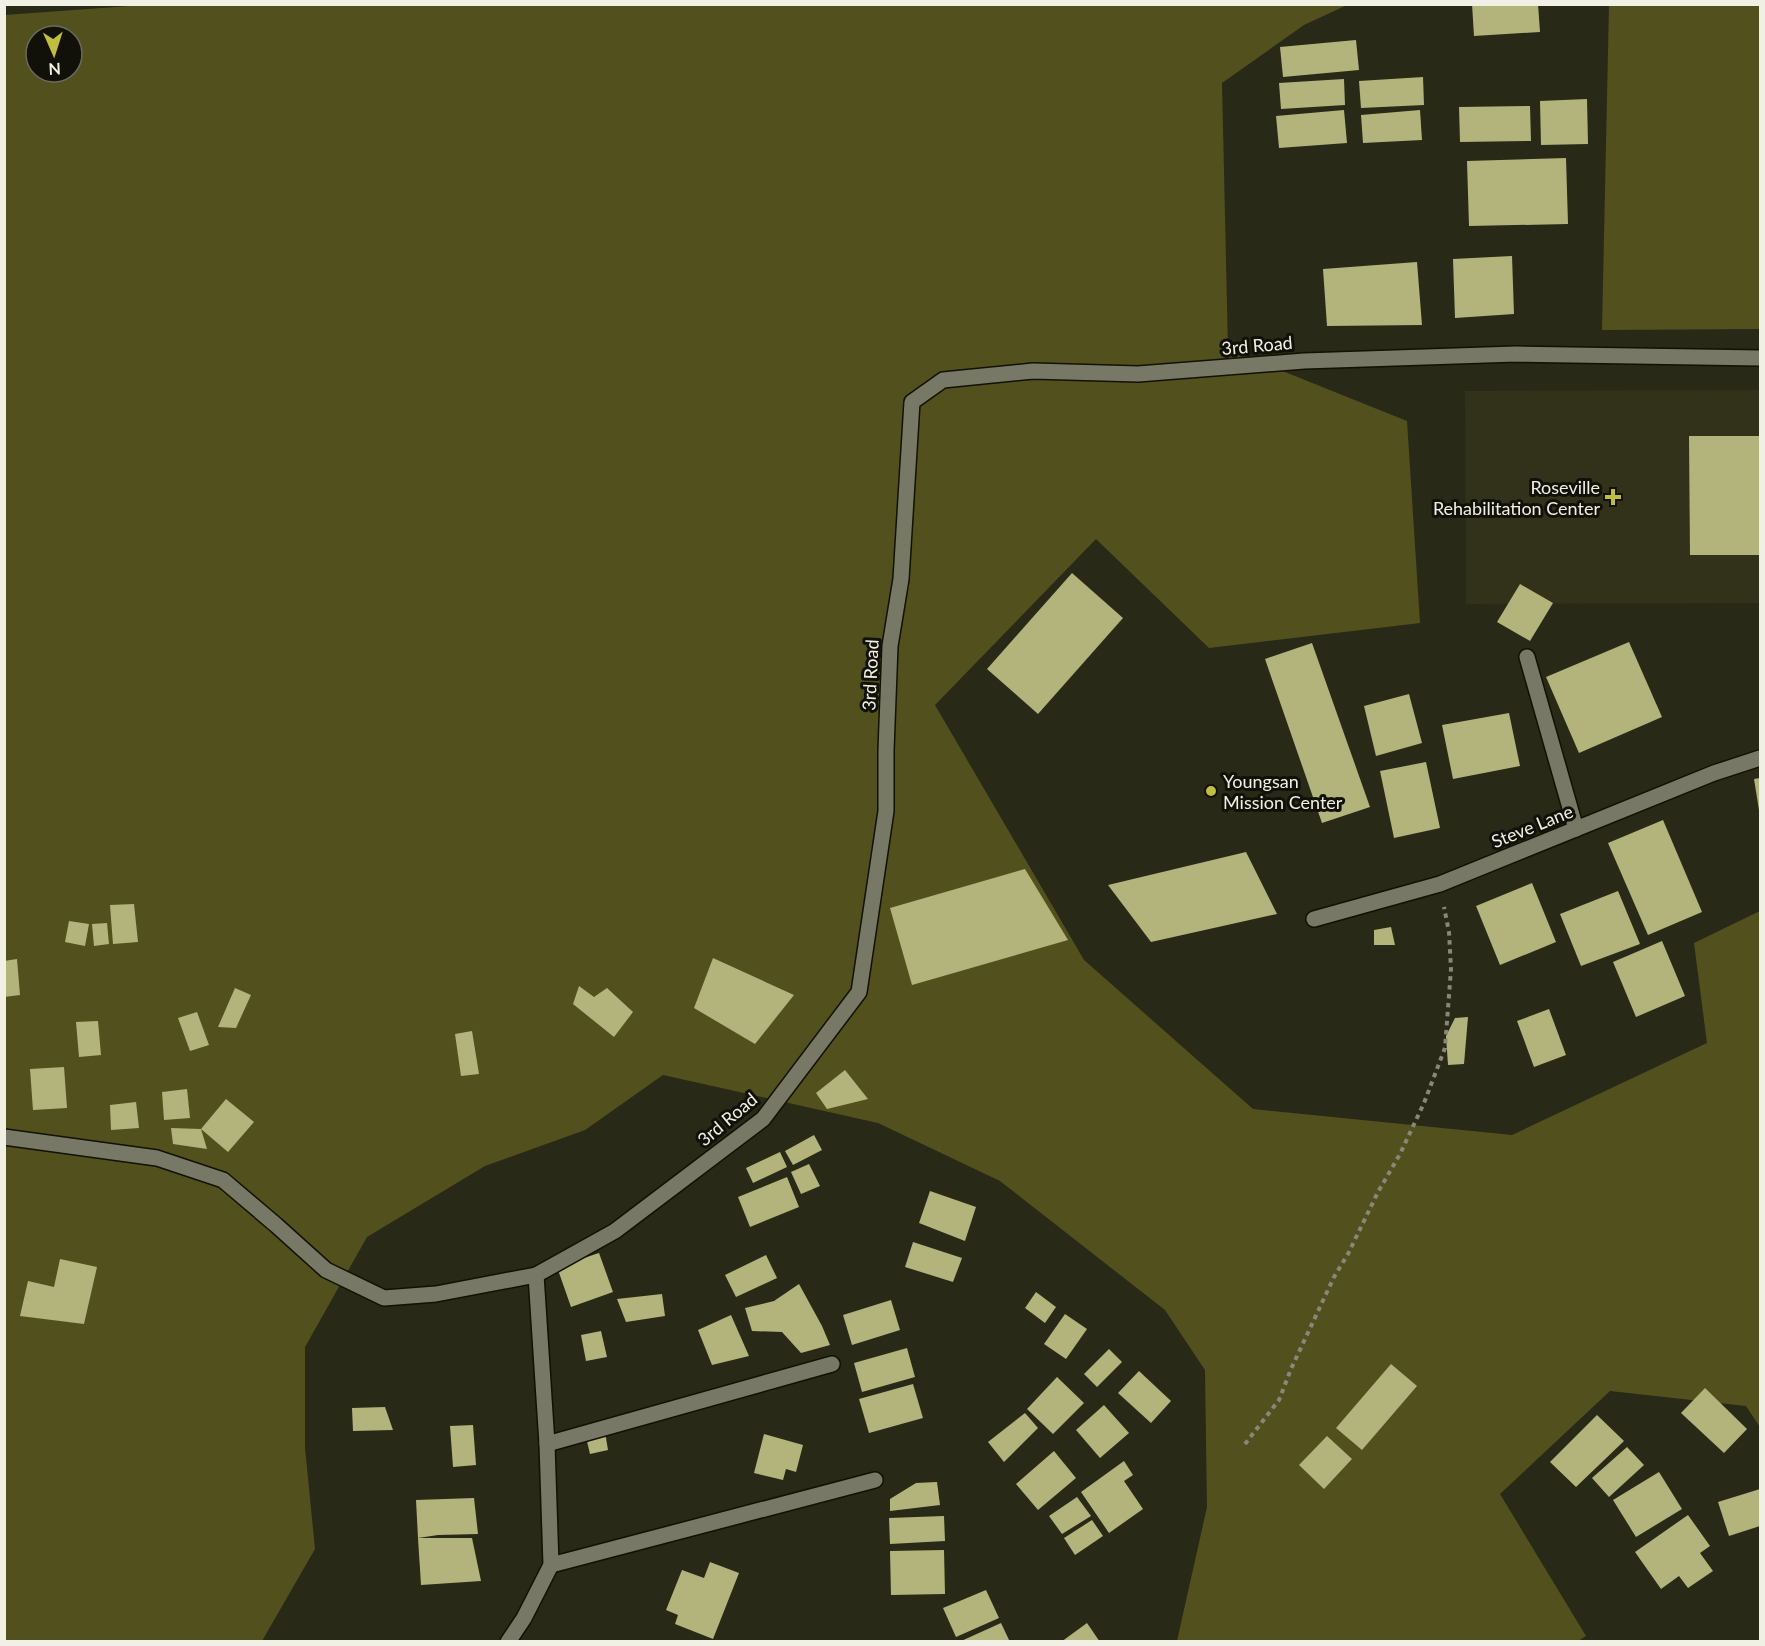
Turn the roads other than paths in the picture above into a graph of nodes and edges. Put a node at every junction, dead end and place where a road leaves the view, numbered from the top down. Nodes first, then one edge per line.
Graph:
1 (1761, 358) edge
2 (1527, 657) dead end
3 (1761, 758) edge
4 (1576, 829) junction
5 (1314, 919) dead end
6 (4, 1137) edge
7 (536, 1275) junction
8 (832, 1364) dead end
9 (547, 1444) junction
10 (875, 1480) dead end
11 (551, 1565) junction
12 (508, 1641) edge

1 - 7 street, 3rd Road
2 - 4 street
3 - 4 street, Steve Lane
4 - 5 street, Steve Lane
6 - 7 street
7 - 9 street
8 - 9 street
9 - 11 street
10 - 11 street
11 - 12 street

